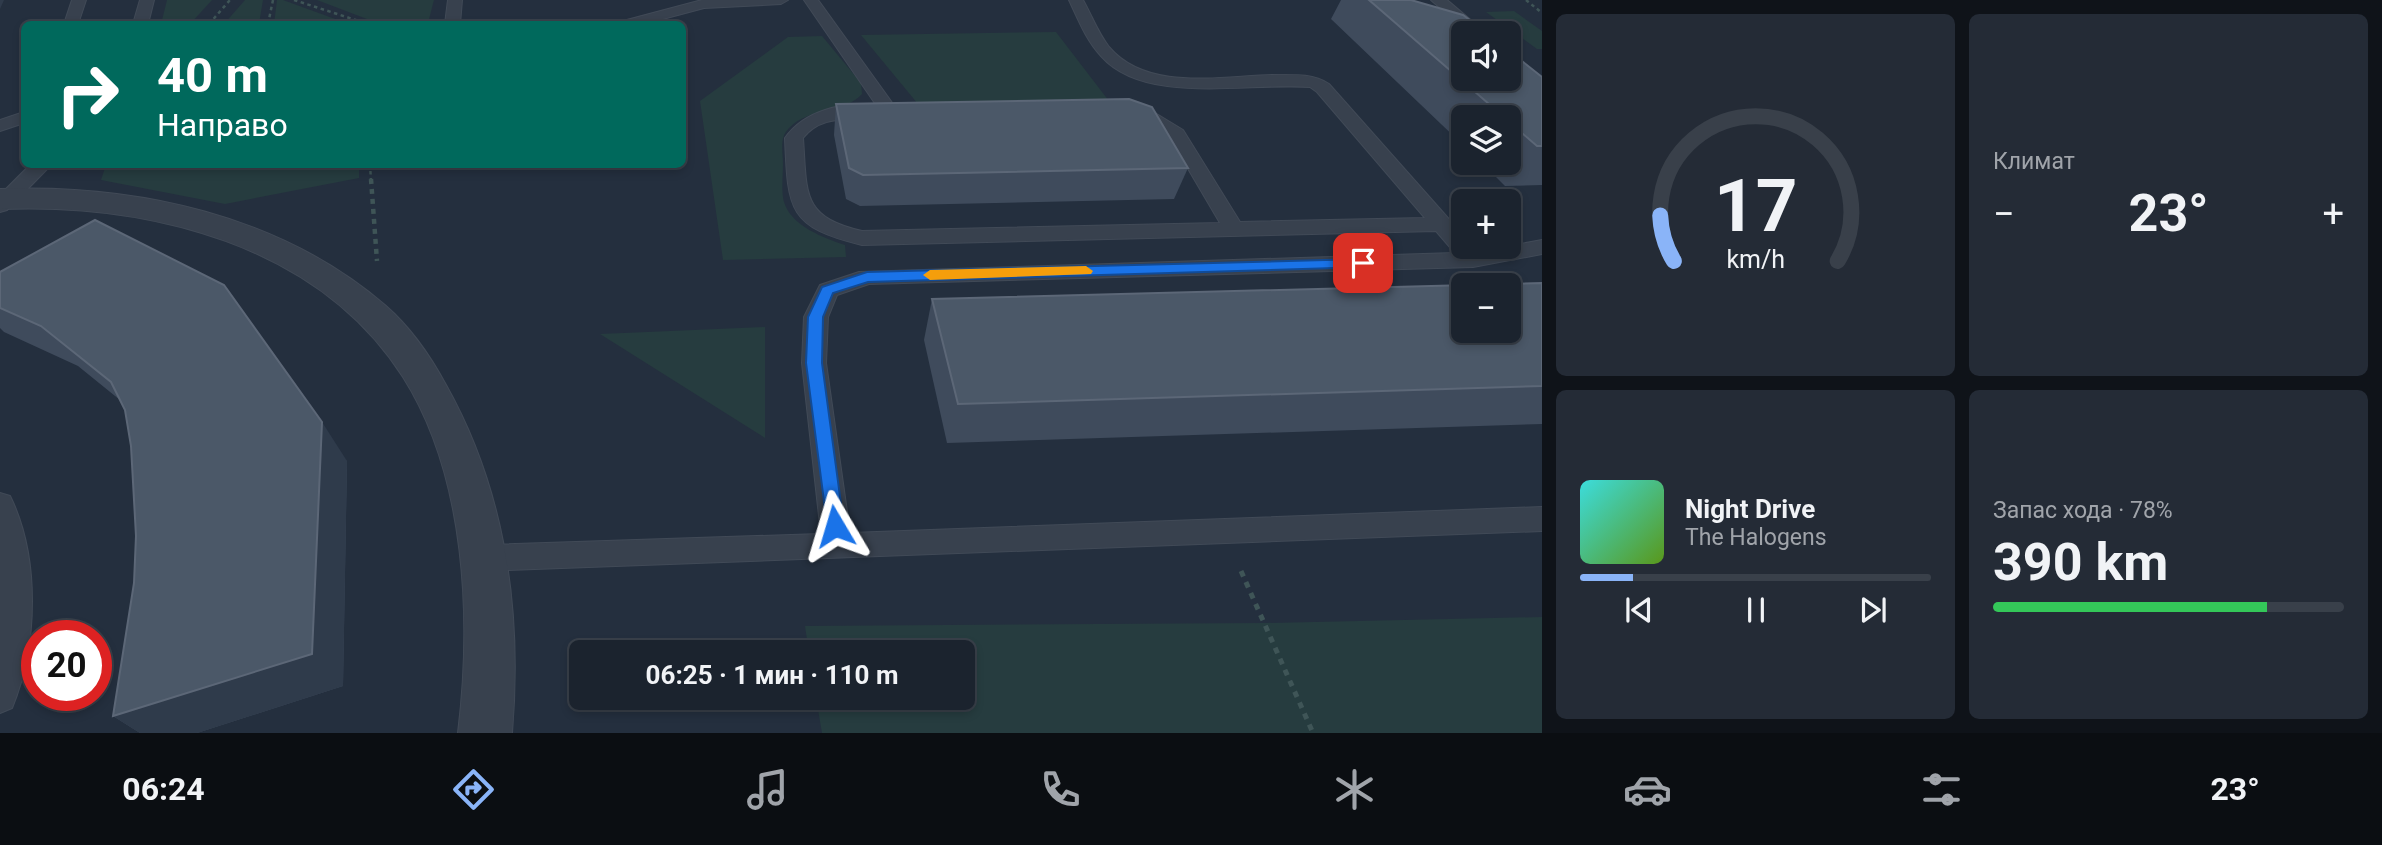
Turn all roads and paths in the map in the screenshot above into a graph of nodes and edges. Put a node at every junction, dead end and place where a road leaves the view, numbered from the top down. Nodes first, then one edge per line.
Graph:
1 (79, 0) edge
2 (147, 0) edge
3 (230, 0) edge
4 (273, 0) edge
5 (294, 0) edge
6 (455, 0) edge
7 (781, 0) edge
8 (811, 0) edge
9 (1076, 0) edge
10 (1438, 0) edge
11 (1526, 0) edge
12 (703, 2) edge
13 (1542, 13) edge
14 (72, 21) edge
15 (142, 21) edge
16 (212, 21) edge
17 (269, 21) edge
18 (359, 21) edge
19 (453, 21) edge
20 (638, 21) edge
21 (1463, 21) edge
22 (1107, 109) edge
23 (21, 118) edge
24 (0, 126) edge
25 (39, 168) edge
26 (370, 168) edge
27 (2, 201) edge
28 (1442, 224) junction
29 (1234, 229) junction
30 (1542, 247) edge
31 (1473, 260) junction
32 (357, 299) junction
33 (0, 505) edge
34 (1542, 520) edge
35 (1223, 532) junction
36 (837, 547) junction
37 (484, 558) junction
38 (0, 696) edge
39 (485, 733) edge
40 (1313, 733) edge

1 - 14 lane
2 - 15 lane
3 - 16 path
4 - 17 path
5 - 18 path
6 - 19 lane
7 - 12 lane
8 - 29 lane
9 - 28 lane
10 - 21 lane
11 - 13 path
12 - 20 lane
22 - 29 lane
23 - 24 lane
25 - 27 lane
26 - 32 path
27 - 32 street
28 - 29 lane
28 - 31 lane
30 - 31 lane
31 - 36 lane
32 - 37 street
33 - 38 lane
34 - 35 lane
35 - 36 lane
35 - 40 path
36 - 37 lane
37 - 39 street

